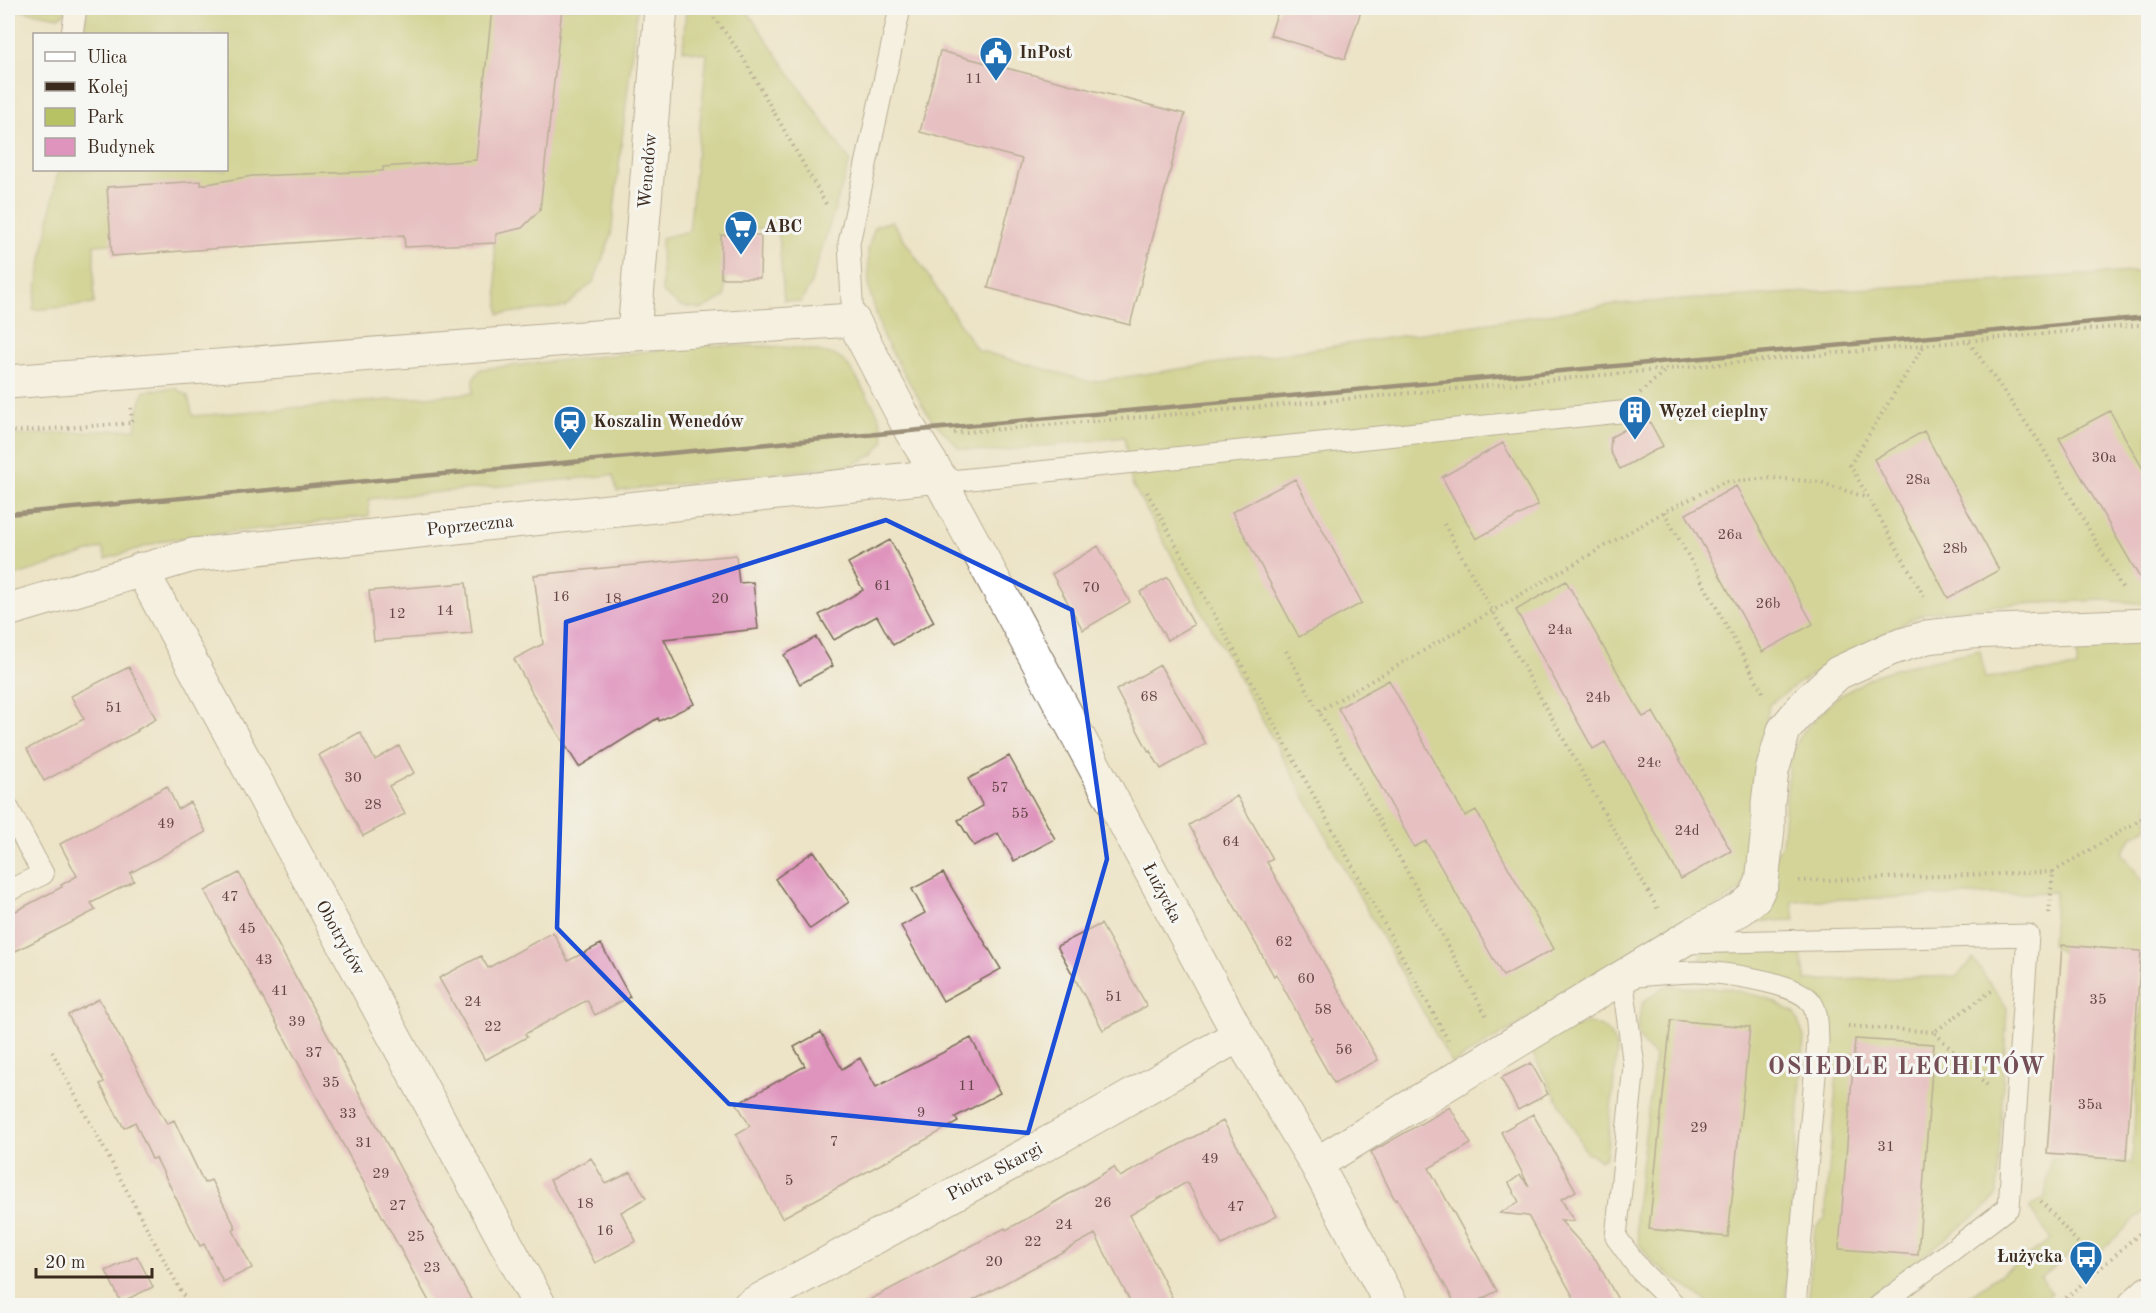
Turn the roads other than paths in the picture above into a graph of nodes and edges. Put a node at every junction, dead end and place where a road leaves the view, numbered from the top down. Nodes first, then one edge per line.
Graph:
1 (76, 8) edge
2 (661, 8) edge
3 (900, 8) edge
4 (72, 33) edge
5 (853, 320) junction
6 (634, 334) junction
7 (8, 382) edge
8 (1620, 412) dead end
9 (940, 479) junction
10 (141, 569) junction
11 (8, 610) edge
12 (2146, 625) edge
13 (8, 808) edge
14 (8, 891) edge
15 (1677, 944) junction
16 (1622, 977) junction
17 (1239, 1035) junction
18 (1316, 1164) junction
19 (2148, 1293) edge
20 (540, 1305) edge
21 (749, 1305) edge
22 (1392, 1305) edge
23 (1676, 1305) edge
24 (1795, 1305) edge
25 (1879, 1305) edge
26 (2134, 1305) edge

1 - 4 lane
2 - 6 street, Wenedów
3 - 5 lane
5 - 6 street
5 - 9 street, Łużycka
6 - 7 street
8 - 9 lane
9 - 10 street, Poprzeczna
9 - 17 street, Łużycka
10 - 11 street, Poprzeczna
10 - 20 street, Obotrytów
12 - 15 street
13 - 14 lane
15 - 16 street
15 - 25 lane
16 - 18 street
16 - 23 lane
16 - 24 lane
17 - 18 street, Łużycka
17 - 21 street, Piotra Skargi
18 - 22 street, Łużycka
19 - 26 street

